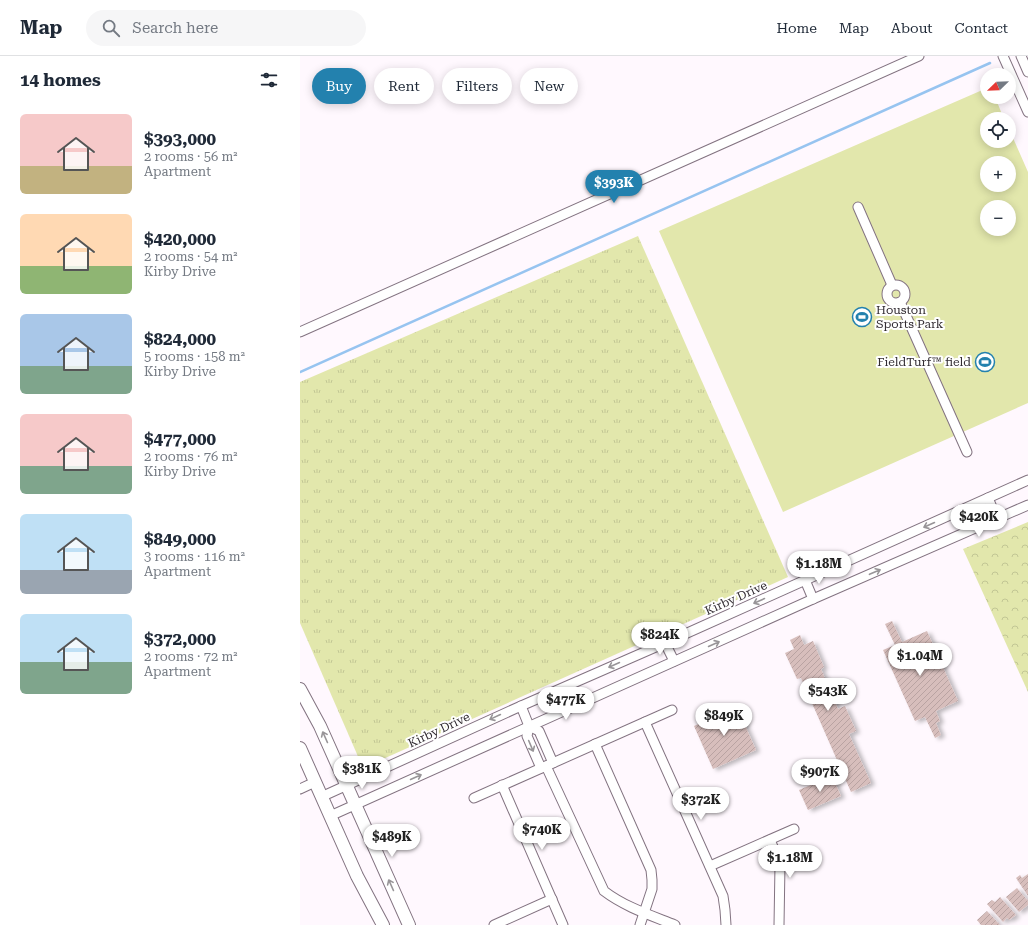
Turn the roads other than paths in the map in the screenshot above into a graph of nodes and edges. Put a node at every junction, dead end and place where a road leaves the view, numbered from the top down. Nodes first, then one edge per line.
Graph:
1 (919, 56) edge
2 (1003, 56) edge
3 (1021, 56) edge
4 (1028, 72) edge
5 (1028, 112) edge
6 (858, 207) dead end
7 (892, 285) junction
8 (900, 302) junction
9 (300, 332) edge
10 (967, 452) dead end
11 (1028, 480) edge
12 (988, 498) junction
13 (1028, 505) edge
14 (997, 519) junction
15 (805, 580) junction
16 (813, 599) junction
17 (665, 643) junction
18 (674, 661) junction
19 (300, 689) edge
20 (521, 706) junction
21 (672, 710) dead end
22 (645, 722) junction
23 (529, 726) junction
24 (595, 744) junction
25 (300, 748) edge
26 (546, 765) junction
27 (315, 782) junction
28 (346, 785) junction
29 (502, 785) junction
30 (300, 789) edge
31 (322, 797) junction
32 (474, 798) dead end
33 (355, 804) junction
34 (330, 816) junction
35 (794, 829) dead end
36 (770, 840) junction
37 (710, 866) junction
38 (552, 899) junction
39 (644, 913) junction
40 (383, 925) edge
41 (409, 925) edge
42 (494, 925) edge
43 (563, 925) edge
44 (640, 925) edge
45 (675, 925) edge
46 (726, 925) edge
47 (779, 925) edge

1 - 9 street
2 - 5 street
3 - 4 street
6 - 7 street
7 - 8 street
7 - 8 street
8 - 10 street
11 - 12 street, Kirby Drive
12 - 14 street
12 -> 15 street, Kirby Drive
13 - 14 street
16 -> 14 street
15 - 16 street
15 -> 17 street, Kirby Drive
18 -> 16 street
17 - 18 street
17 -> 20 street, Kirby Drive
18 - 23 street
28 -> 19 main road
20 - 23 street
20 -> 28 street, Kirby Drive
21 - 22 street
22 - 24 street
22 - 37 street
23 -> 26 street
23 - 26 street
33 -> 23 street
24 - 26 street
24 - 39 street
25 - 27 main road
26 - 29 street
26 - 39 street
27 - 30 street
27 - 31 main road
28 - 31 street, Kirby Drive
28 - 33 main road
29 - 32 street
29 - 38 street
31 - 34 main road
33 - 34 street
41 -> 33 main road
34 - 40 main road
35 - 36 street
36 - 37 street
36 - 47 street
37 - 46 street
38 - 42 street
38 - 43 street
39 - 44 street
39 - 45 street

